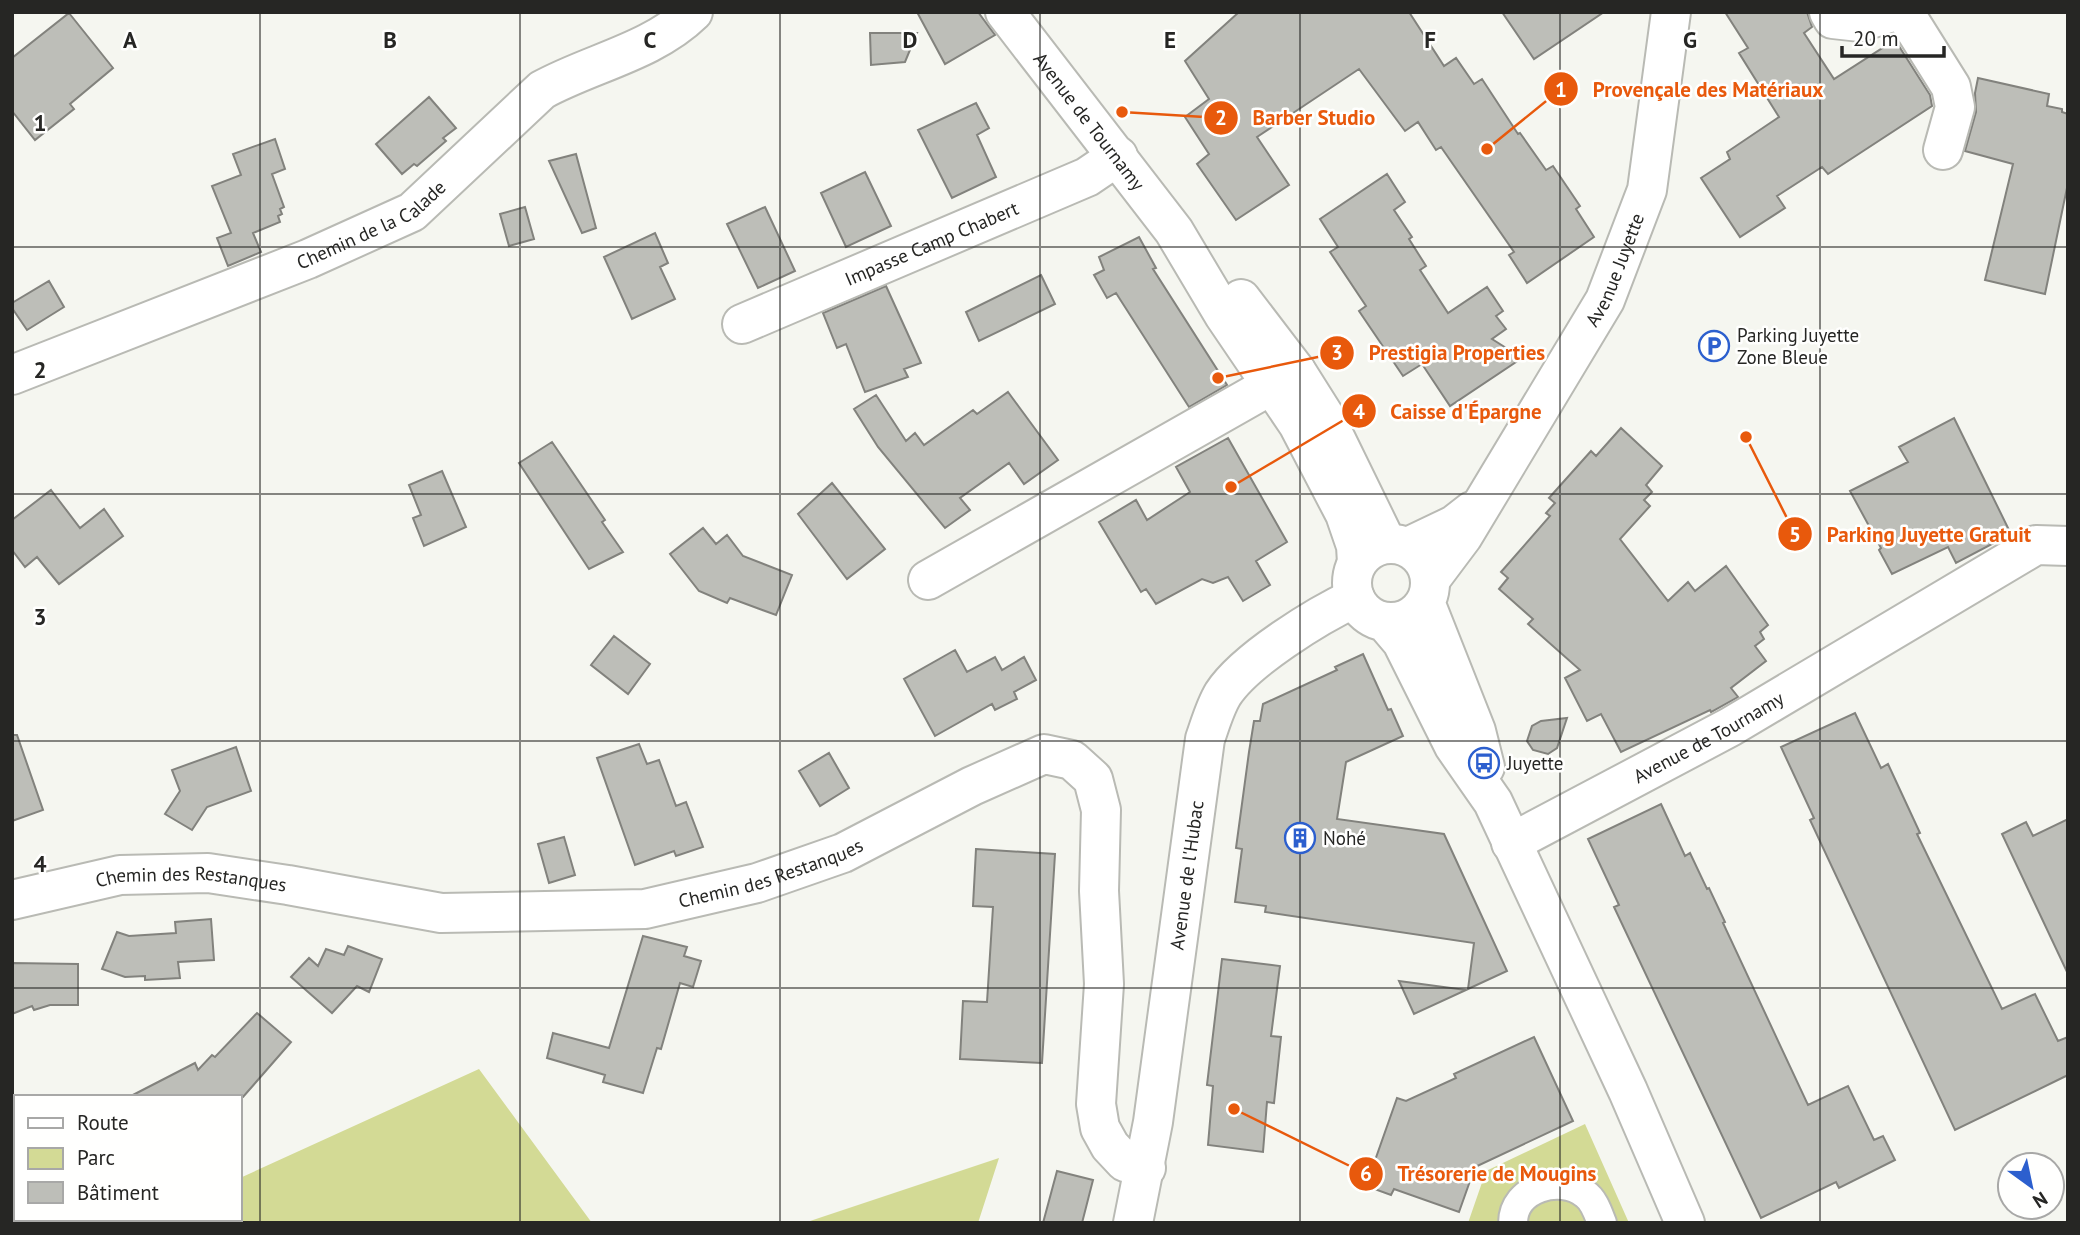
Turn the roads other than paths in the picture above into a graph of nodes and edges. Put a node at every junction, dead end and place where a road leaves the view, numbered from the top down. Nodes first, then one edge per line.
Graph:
1 (693, 12) edge
2 (1005, 12) edge
3 (1671, 12) edge
4 (1829, 12) edge
5 (1892, 12) edge
6 (1903, 12) edge
7 (1943, 149) dead end
8 (1118, 156) junction
9 (742, 324) dead end
10 (12, 375) edge
11 (1284, 378) junction
12 (1484, 501) junction
13 (2068, 546) edge
14 (1377, 563) junction
15 (928, 580) dead end
16 (1427, 591) junction
17 (1385, 622) junction
18 (1493, 802) junction
19 (1511, 843) junction
20 (12, 900) edge
21 (1146, 1168) junction
22 (1133, 1223) edge
23 (1513, 1223) edge
24 (1602, 1223) edge
25 (1685, 1223) edge

1 - 10 street, Chemin de la Calade
2 - 8 street, Avenue de Tournamy
3 - 12 street, Avenue Juyette
4 - 5 street
6 - 7 street
8 - 9 street, Impasse Camp Chabert
8 - 11 street, Avenue de Tournamy
11 - 14 street, Avenue de Tournamy
11 - 15 street
12 - 14 street, Avenue Juyette
12 - 16 street, Avenue Juyette
13 - 19 street, Avenue de Tournamy
14 - 16 street
14 - 17 street
14 - 21 street, Avenue de l'Hubac
16 - 17 street
16 - 18 street
17 - 18 street
18 - 19 street
19 - 25 street
20 - 21 street, Chemin des Restanques
21 - 22 street, Avenue de l'Hubac
23 - 24 street

